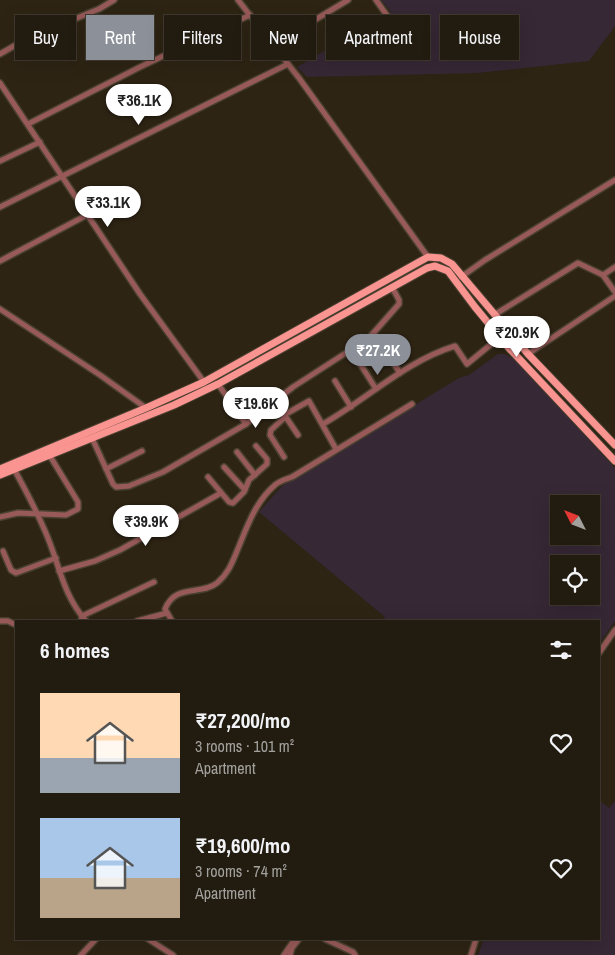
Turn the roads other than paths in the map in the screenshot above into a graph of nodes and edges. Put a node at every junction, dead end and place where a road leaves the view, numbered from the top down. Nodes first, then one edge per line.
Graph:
1 (114, 0) edge
2 (238, 0) edge
3 (348, 0) edge
4 (376, 0) edge
5 (250, 15) joint
6 (387, 15) edge
7 (316, 19) edge
8 (0, 54) edge
9 (285, 60) edge
10 (288, 64) junction
11 (0, 83) edge
12 (28, 124) junction
13 (40, 142) junction
14 (0, 161) edge
15 (61, 177) junction
16 (615, 180) edge
17 (0, 208) edge
18 (87, 215) junction
19 (428, 257) junction
20 (0, 261) edge
21 (615, 267) edge
22 (602, 275) junction
23 (461, 277) junction
24 (392, 287) junction
25 (615, 294) edge
26 (0, 310) edge
27 (494, 315) junction
28 (374, 334) junction
29 (500, 337) junction
30 (519, 344) junction
31 (512, 350) junction
32 (528, 354) junction
33 (358, 362) dead end
34 (400, 373) junction
35 (335, 381) dead end
36 (204, 382) junction
37 (218, 384) junction
38 (376, 389) junction
39 (168, 398) junction
40 (275, 401) junction
41 (412, 404) dead end
42 (172, 406) junction
43 (351, 407) junction
44 (146, 408) junction
45 (284, 416) junction
46 (246, 424) junction
47 (323, 424) junction
48 (298, 435) dead end
49 (92, 438) junction
50 (615, 445) edge
51 (256, 446) dead end
52 (336, 449) junction
53 (142, 452) dead end
54 (237, 452) dead end
55 (50, 456) junction
56 (284, 458) dead end
57 (615, 461) edge
58 (224, 467) dead end
59 (0, 469) edge
60 (14, 469) junction
61 (106, 469) junction
62 (0, 475) edge
63 (255, 475) junction
64 (208, 477) dead end
65 (245, 490) junction
66 (221, 493) junction
67 (36, 513) junction
68 (0, 517) edge
69 (3, 552) dead end
70 (56, 558) junction
71 (59, 571) junction
72 (154, 582) dead end
73 (166, 613) junction
74 (82, 619) edge
75 (141, 620) edge
76 (171, 620) edge
77 (0, 621) edge
78 (15, 624) edge
79 (615, 630) edge
80 (600, 652) edge
81 (95, 940) edge
82 (150, 940) edge
83 (294, 940) edge
84 (298, 940) edge
85 (327, 940) edge
86 (476, 940) edge
87 (81, 955) edge
88 (173, 955) edge
89 (284, 955) edge
90 (290, 955) edge
91 (355, 955) edge
92 (471, 955) edge

1 - 8 street
2 - 5 street
3 - 7 street
4 - 6 street
5 - 12 street
9 - 10 street
10 - 15 street
10 - 19 street
11 - 12 street
12 - 13 street
13 - 14 street
13 - 15 street
15 - 17 street
15 - 18 street
16 - 23 street
18 - 20 street
18 - 36 street
19 - 23 main road
19 - 36 main road
21 - 22 street
22 - 25 street
22 - 27 street
23 - 27 main road
24 - 28 street
24 - 29 main road
24 - 37 main road
25 - 32 street
26 - 44 street
27 - 30 main road
28 - 34 street
28 - 40 street
29 - 31 main road
29 - 34 street
30 - 31 main road
30 - 32 main road
31 - 57 main road
32 - 50 main road
33 - 38 street
34 - 38 street
35 - 43 street
36 - 39 main road
37 - 42 main road
37 - 46 street
38 - 43 street
39 - 42 main road
39 - 44 main road
40 - 45 street
40 - 46 street
41 - 52 street
42 - 49 main road
43 - 47 street
44 - 59 main road
45 - 47 street
45 - 48 street
45 - 56 street
46 - 61 street
47 - 52 street
49 - 55 main road
49 - 61 street
51 - 63 street
52 - 73 street
53 - 61 street
54 - 63 street
55 - 60 main road
55 - 67 street
58 - 65 street
60 - 62 main road
60 - 67 street
63 - 65 street
64 - 66 street
65 - 66 street
66 - 71 street
67 - 68 street
67 - 70 street
69 - 70 street
70 - 71 street
71 - 74 street
72 - 74 street
73 - 75 street
73 - 76 street
77 - 78 street
79 - 80 street
81 - 87 street
82 - 88 street
83 - 89 street
84 - 90 street
85 - 91 street
86 - 92 street

